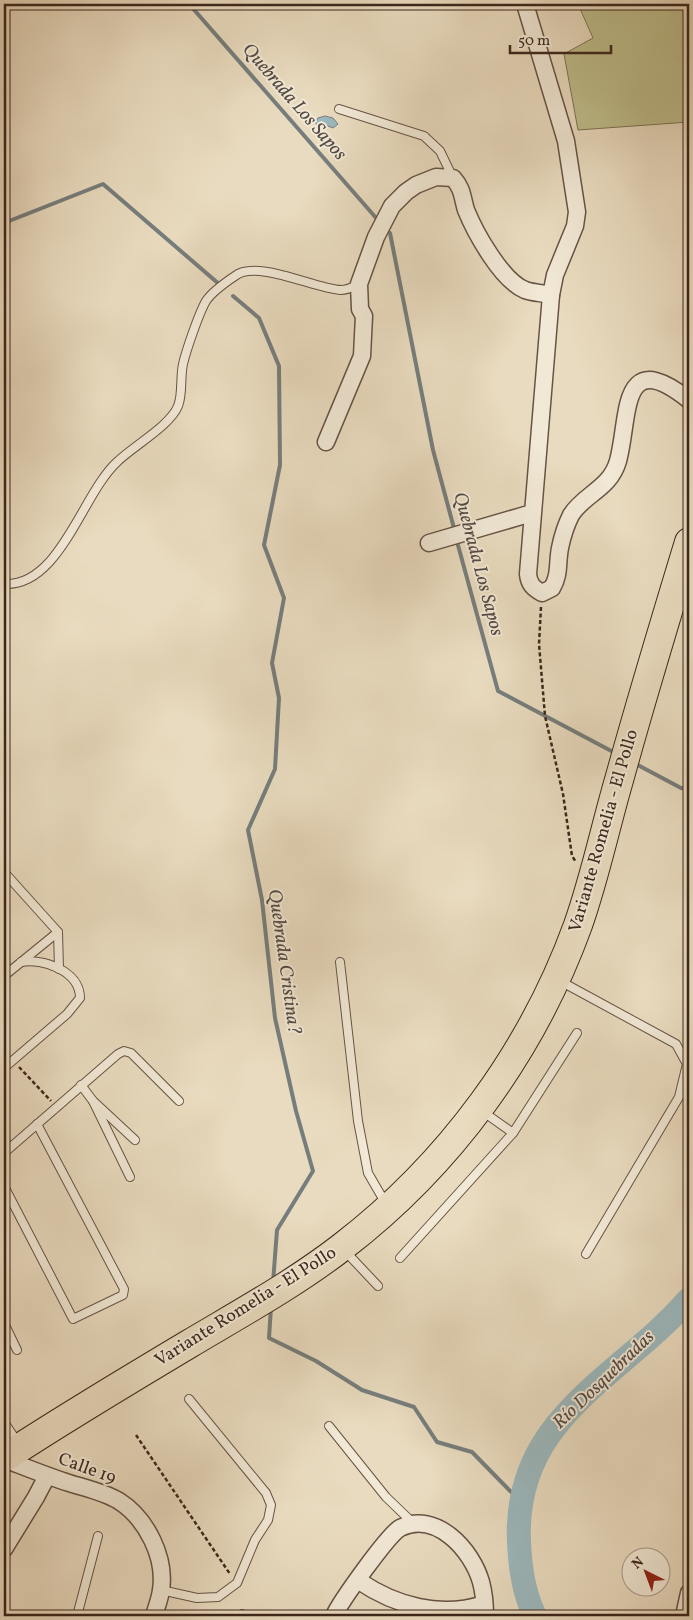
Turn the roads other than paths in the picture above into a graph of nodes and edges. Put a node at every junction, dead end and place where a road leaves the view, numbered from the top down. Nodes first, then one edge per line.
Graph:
1 (524, 4) edge
2 (339, 109) dead end
3 (453, 178) junction
4 (359, 284) junction
5 (551, 295) junction
6 (689, 400) edge
7 (326, 442) dead end
8 (532, 513) junction
9 (689, 542) edge
10 (429, 543) dead end
11 (4, 584) edge
12 (4, 872) edge
13 (58, 932) junction
14 (21, 962) junction
15 (340, 962) dead end
16 (59, 969) junction
17 (4, 976) edge
18 (556, 978) junction
19 (577, 1033) dead end
20 (4, 1068) edge
21 (81, 1085) junction
22 (93, 1101) junction
23 (179, 1101) dead end
24 (478, 1108) junction
25 (37, 1124) junction
26 (512, 1133) junction
27 (135, 1140) dead end
28 (4, 1153) edge
29 (130, 1177) dead end
30 (4, 1186) edge
31 (388, 1208) junction
32 (342, 1247) junction
33 (586, 1254) dead end
34 (400, 1258) dead end
35 (378, 1286) dead end
36 (4, 1323) edge
37 (17, 1350) dead end
38 (190, 1399) dead end
39 (4, 1422) edge
40 (329, 1426) dead end
41 (9, 1455) edge
42 (47, 1476) junction
43 (689, 1492) edge
44 (689, 1499) edge
45 (414, 1524) junction
46 (98, 1536) dead end
47 (4, 1549) edge
48 (358, 1581) junction
49 (161, 1590) junction
50 (689, 1593) edge
51 (485, 1610) edge
52 (338, 1615) edge
53 (77, 1616) edge
54 (154, 1616) edge
55 (684, 1616) edge

1 - 5 street
2 - 3 lane
3 - 4 street
3 - 5 street
4 - 7 street
4 - 11 lane
5 - 8 street
6 - 8 street
8 - 10 street
9 - 18 highway, Variante Romelia - El Pollo
12 - 13 lane
13 - 14 lane
13 - 16 lane
14 - 16 lane
14 - 17 lane
15 - 31 lane
16 - 20 lane
18 - 24 highway, Variante Romelia - El Pollo
18 - 33 lane
19 - 26 lane
21 - 22 lane
21 - 23 lane
21 - 25 lane
22 - 27 lane
22 - 29 lane
24 - 26 lane
24 - 31 highway, Variante Romelia - El Pollo
25 - 28 lane
25 - 30 lane
26 - 34 lane
31 - 32 highway, Variante Romelia - El Pollo
32 - 35 lane
32 - 41 highway, Variante Romelia - El Pollo
36 - 37 lane
38 - 49 lane
39 - 41 lane
40 - 45 lane
41 - 42 street, Calle 19
42 - 47 street
42 - 49 street, Calle 19
43 - 44 lane
45 - 48 street
45 - 51 street
46 - 53 lane
48 - 51 street
48 - 52 street
49 - 54 street, Calle 19
50 - 55 street

